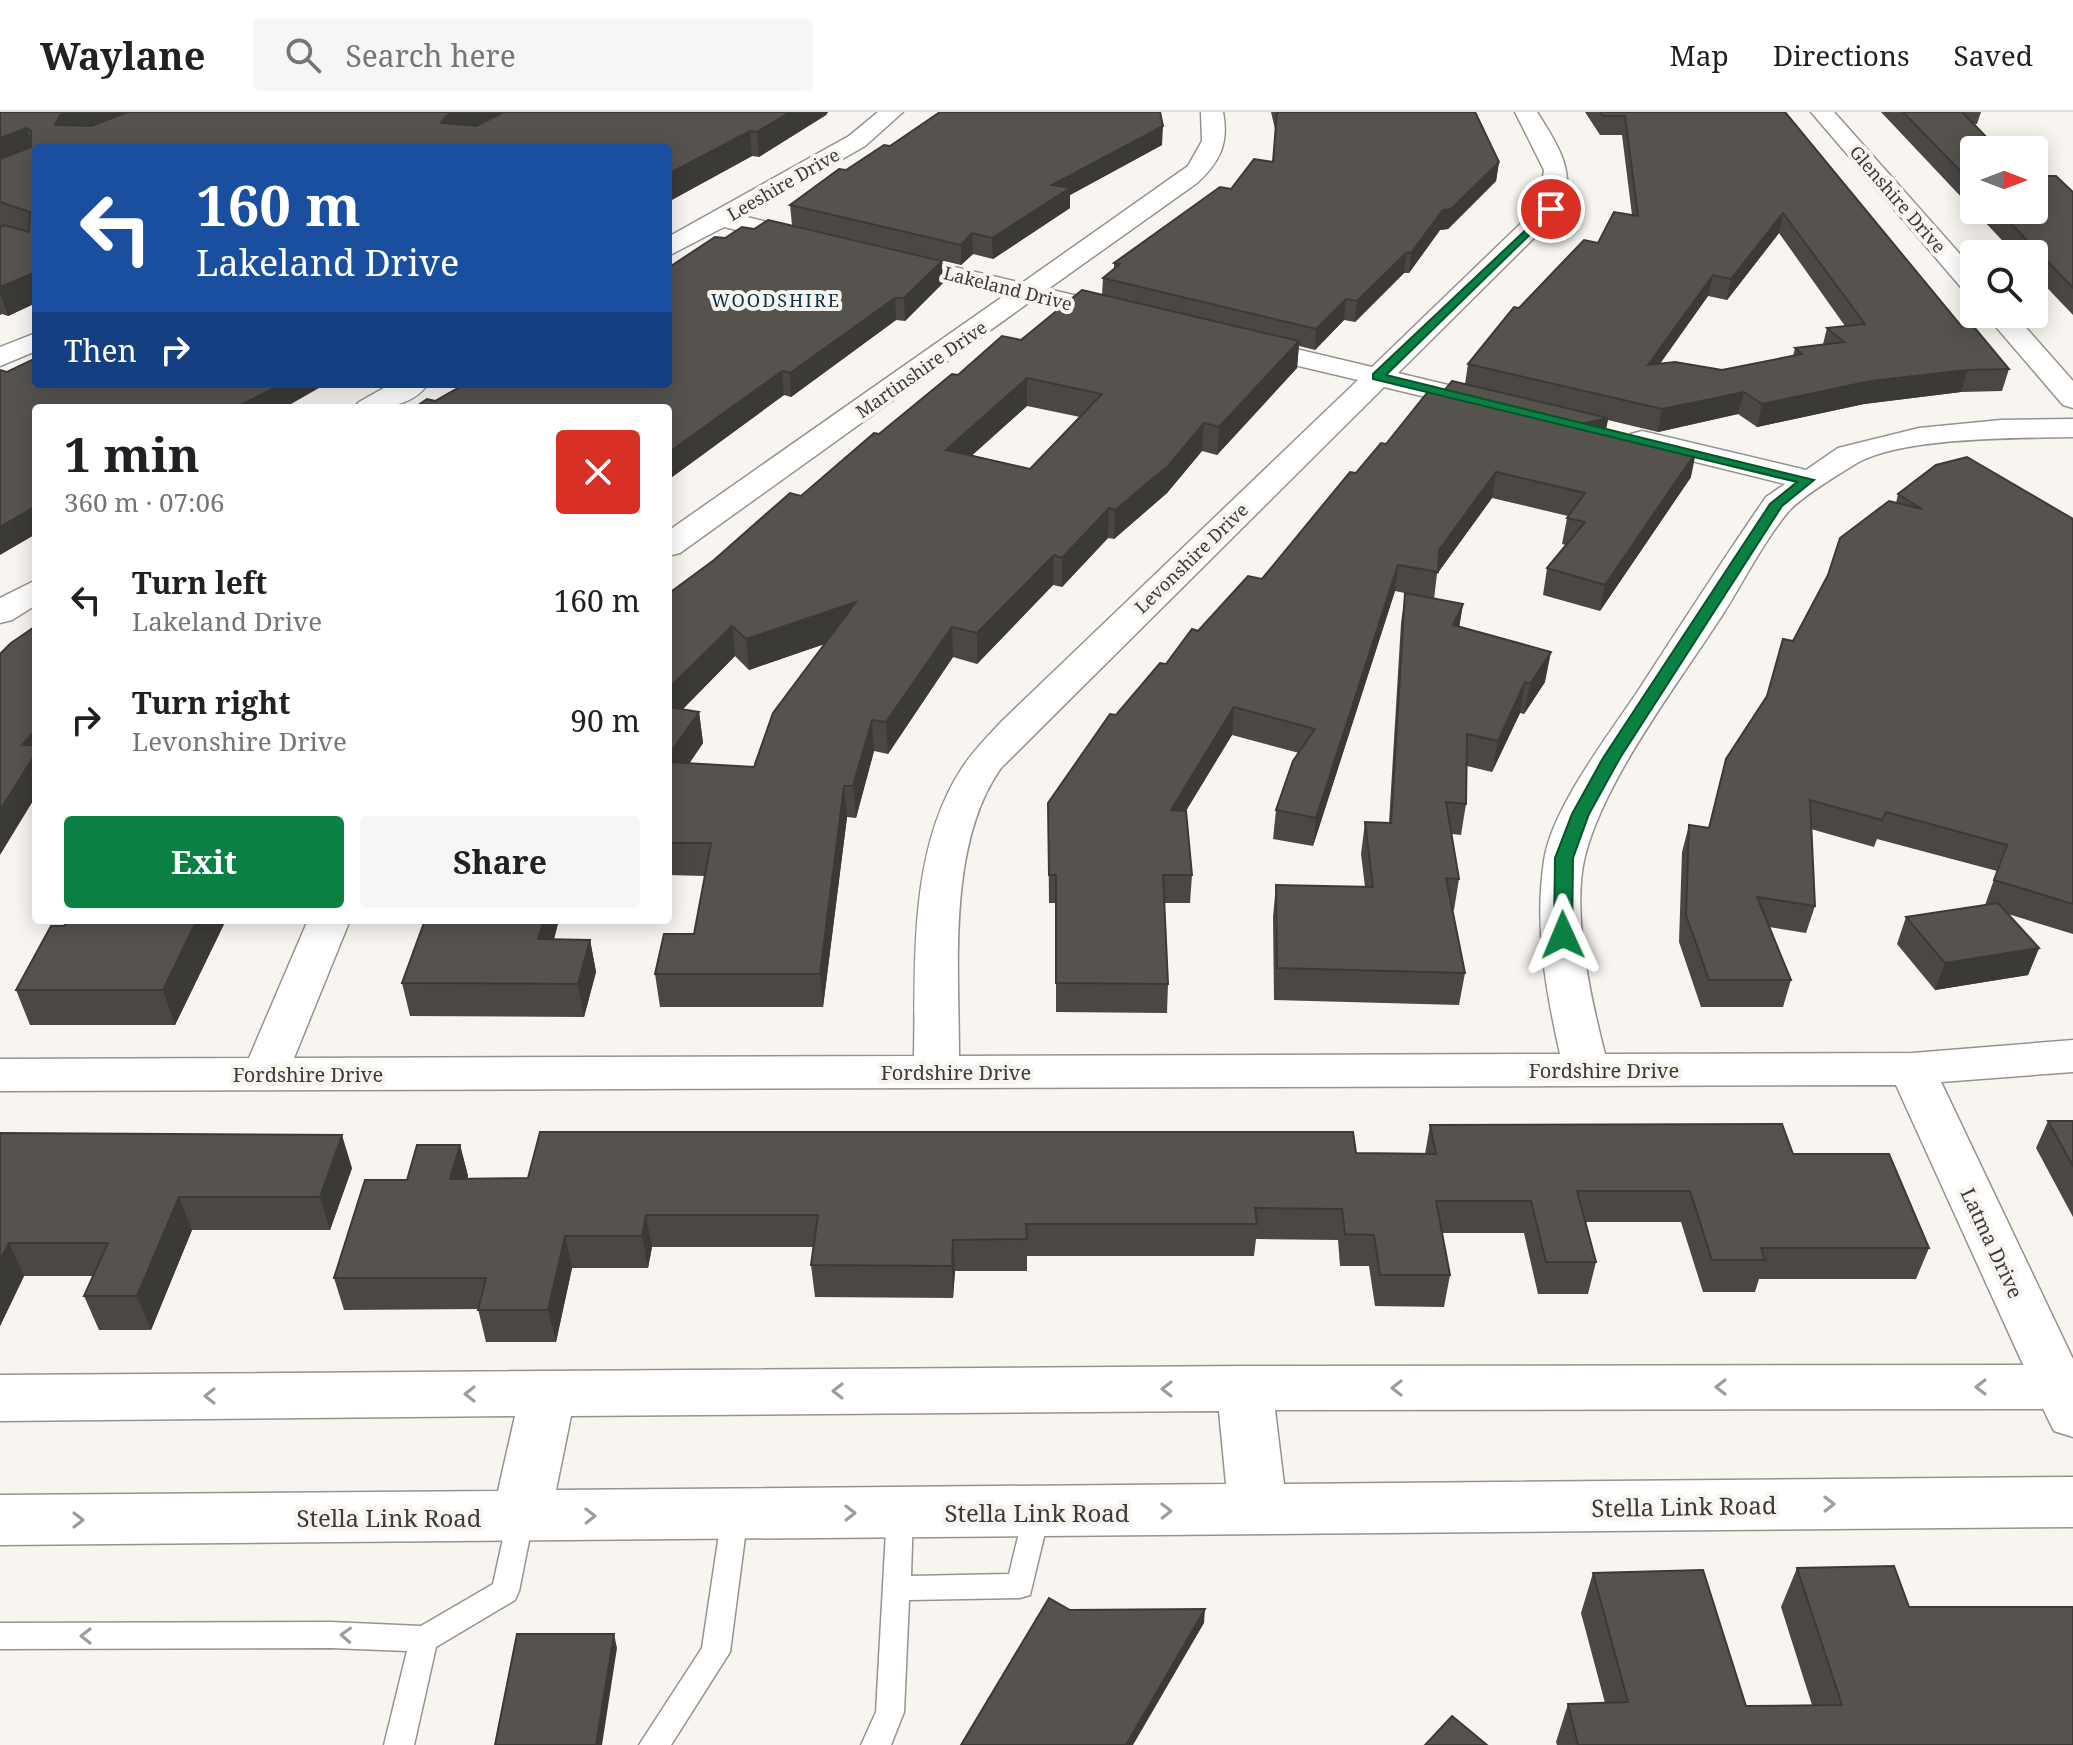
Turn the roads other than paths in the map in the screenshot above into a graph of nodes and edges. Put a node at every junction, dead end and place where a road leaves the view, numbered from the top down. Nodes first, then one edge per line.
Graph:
1 (892, 112) edge
2 (1212, 112) edge
3 (1526, 112) edge
4 (1822, 112) edge
5 (723, 219) junction
6 (830, 245) edge
7 (672, 246) edge
8 (861, 252) edge
9 (1960, 270) edge
10 (1030, 293) junction
11 (1151, 322) edge
12 (2011, 328) edge
13 (1211, 337) edge
14 (32, 343) edge
15 (0, 357) edge
16 (1377, 377) junction
17 (406, 388) edge
18 (2073, 399) edge
19 (376, 404) edge
20 (1516, 410) edge
21 (2073, 428) edge
22 (1608, 432) edge
23 (1808, 480) junction
24 (672, 543) edge
25 (32, 593) edge
26 (0, 613) edge
27 (327, 924) edge
28 (2073, 1056) edge
29 (1912, 1069) junction
30 (1586, 1070) junction
31 (936, 1072) junction
32 (265, 1074) junction
33 (0, 1075) edge
34 (1245, 1388) junction
35 (548, 1394) junction
36 (2068, 1396) edge
37 (0, 1398) edge
38 (2073, 1502) edge
39 (1258, 1510) junction
40 (1037, 1512) junction
41 (900, 1513) junction
42 (735, 1514) junction
43 (521, 1516) junction
44 (0, 1520) edge
45 (896, 1588) junction
46 (0, 1636) edge
47 (424, 1639) junction
48 (399, 1745) edge
49 (654, 1745) edge
50 (876, 1745) edge

1 - 5 street, Leeshire Drive
2 - 10 street, Martinshire Drive
3 - 16 street, Levonshire Drive
4 - 9 street, Glenshire Drive
5 - 6 street
5 - 7 street, Leeshire Drive
8 - 10 street, Lakeland Drive
10 - 11 street, Lakeland Drive
10 - 24 street, Martinshire Drive
12 - 18 street
13 - 16 street
14 - 15 street
16 - 20 street
16 - 31 street, Levonshire Drive
17 - 19 street
21 - 23 street
22 - 23 street
23 - 30 street
25 - 26 street
27 - 32 street
28 - 29 street
29 - 30 street, Fordshire Drive
29 - 36 street, Latma Drive
30 - 31 street, Fordshire Drive
31 - 32 street, Fordshire Drive
32 - 33 street, Fordshire Drive
34 -> 35 main road
36 -> 34 main road
34 - 39 main road
35 -> 37 main road
35 - 43 main road
39 -> 38 main road, Stella Link Road
40 -> 39 main road, Stella Link Road
40 - 41 main road, Stella Link Road
40 - 45 lane
42 -> 41 main road, Stella Link Road
41 - 45 lane
43 -> 42 main road, Stella Link Road
42 - 49 lane
44 -> 43 main road, Stella Link Road
43 - 47 lane
45 - 50 lane
47 -> 46 lane
47 - 48 lane

